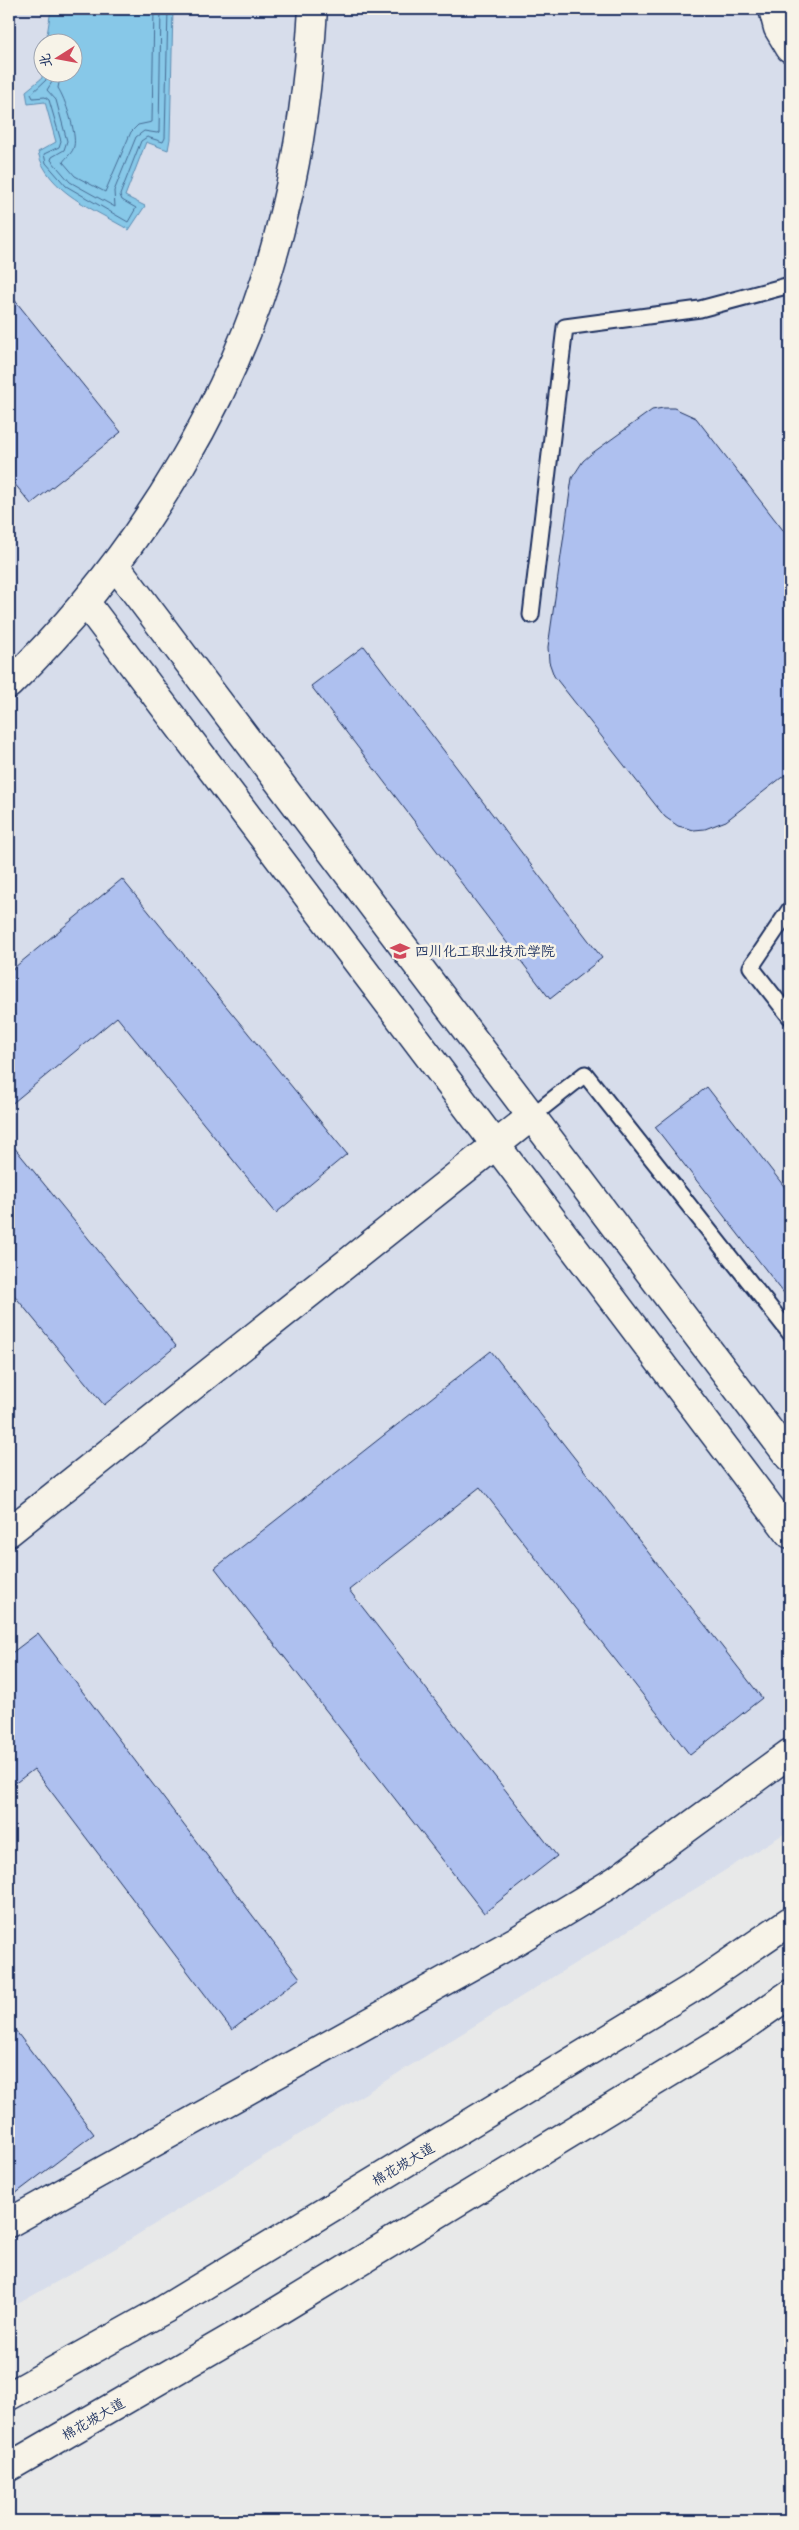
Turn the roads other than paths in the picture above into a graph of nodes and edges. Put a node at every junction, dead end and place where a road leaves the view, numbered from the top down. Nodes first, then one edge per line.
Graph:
1 (314, 9) edge
2 (773, 9) edge
3 (790, 48) edge
4 (790, 285) edge
5 (115, 565) junction
6 (86, 603) junction
7 (530, 615) dead end
8 (9, 684) edge
9 (790, 909) edge
10 (790, 1017) edge
11 (532, 1116) junction
12 (496, 1145) junction
13 (790, 1333) edge
14 (790, 1458) edge
15 (9, 1532) edge
16 (790, 1534) edge
17 (790, 1753) edge
18 (790, 1921) edge
19 (790, 1994) edge
20 (9, 2223) edge
21 (9, 2396) edge
22 (9, 2467) edge

1 - 5 street
2 - 3 street
4 - 7 lane
5 - 6 street
5 - 11 street
6 - 8 street
6 - 12 street
9 - 10 lane
11 - 12 street
11 - 13 lane
11 - 14 street
12 - 15 street
12 - 16 street
17 - 20 street
18 - 21 street, 棉花坡大道
19 - 22 street, 棉花坡大道

